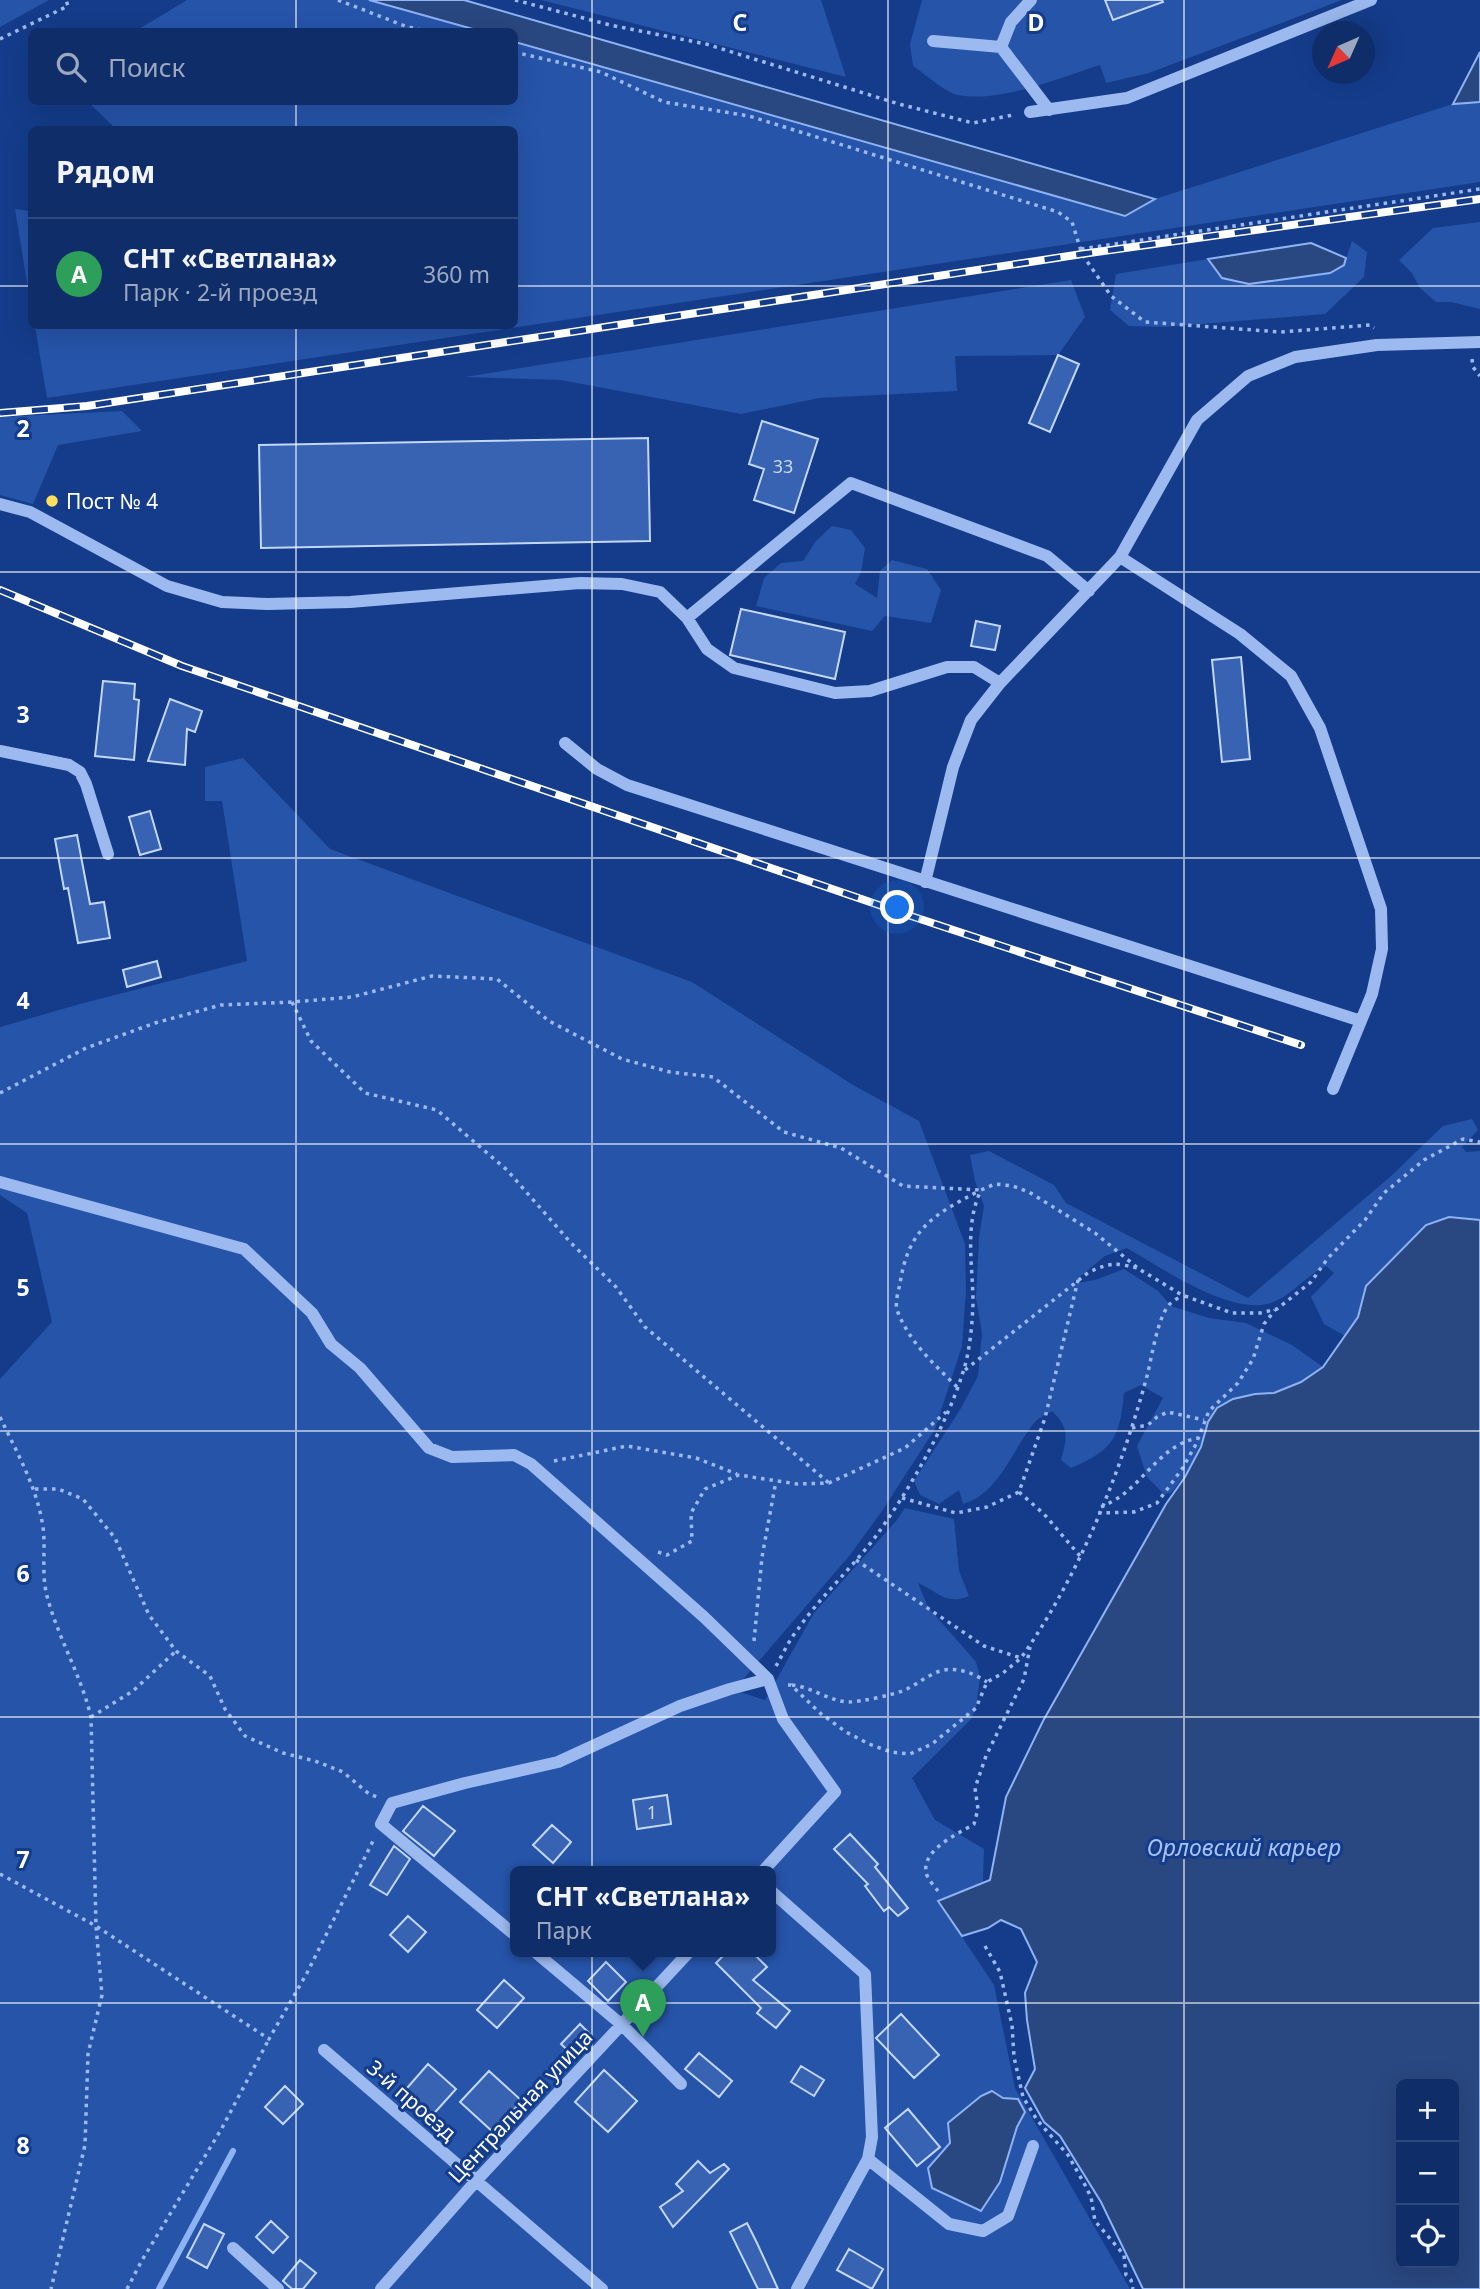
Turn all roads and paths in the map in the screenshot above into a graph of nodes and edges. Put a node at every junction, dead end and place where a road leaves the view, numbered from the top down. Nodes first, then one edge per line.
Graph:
1 (66, 0) edge
2 (338, 0) edge
3 (514, 0) edge
4 (1031, 0) edge
5 (1371, 0) edge
6 (413, 28) edge
7 (0, 39) edge
8 (933, 41) dead end
9 (1001, 47) junction
10 (518, 53) edge
11 (1049, 110) junction
12 (1030, 112) joint
13 (1480, 189) edge
14 (1080, 249) junction
15 (1480, 342) edge
16 (1393, 344) junction
17 (0, 504) edge
18 (1120, 557) junction
19 (1089, 591) junction
20 (687, 618) junction
21 (1000, 683) junction
22 (565, 743) dead end
23 (0, 751) edge
24 (108, 854) dead end
25 (925, 882) junction
26 (292, 1002) junction
27 (1361, 1021) junction
28 (1333, 1089) dead end
29 (0, 1093) edge
30 (1480, 1142) edge
31 (0, 1182) edge
32 (981, 1190) junction
33 (1139, 1269) junction
34 (1078, 1280) junction
35 (1182, 1295) junction
36 (1277, 1309) junction
37 (964, 1372) junction
38 (957, 1387) junction
39 (947, 1411) junction
40 (0, 1417) edge
41 (1204, 1420) junction
42 (1132, 1428) junction
43 (1198, 1438) junction
44 (531, 1464) junction
45 (739, 1475) junction
46 (776, 1480) junction
47 (829, 1483) junction
48 (35, 1489) junction
49 (1019, 1492) junction
50 (902, 1498) junction
51 (1101, 1508) junction
52 (1098, 1513) junction
53 (655, 1552) dead end
54 (1080, 1556) junction
55 (856, 1560) junction
56 (1030, 1645) junction
57 (176, 1651) junction
58 (1021, 1658) junction
59 (752, 1663) junction
60 (768, 1679) junction
61 (987, 1682) junction
62 (791, 1685) junction
63 (91, 1717) junction
64 (392, 1803) junction
65 (387, 1828) junction
66 (768, 1866) edge
67 (0, 1874) edge
68 (938, 1891) dead end
69 (776, 1895) edge
70 (96, 1926) junction
71 (510, 1932) edge
72 (985, 1945) dead end
73 (541, 1957) edge
74 (684, 1957) edge
75 (622, 2025) junction
76 (269, 2039) junction
77 (324, 2050) dead end
78 (681, 2084) dead end
79 (1033, 2146) dead end
80 (868, 2159) junction
81 (476, 2181) junction
82 (233, 2248) dead end
83 (51, 2289) edge
84 (127, 2289) edge
85 (278, 2289) edge
86 (381, 2289) edge
87 (602, 2289) edge
88 (797, 2289) edge
89 (1133, 2289) edge

1 - 7 path
2 - 6 path
3 - 12 path
4 - 9 street
5 - 11 street
8 - 9 street
9 - 11 street
10 - 14 path
11 - 12 street
13 - 14 path
14 - 16 path
15 - 16 street
16 - 18 street
17 - 20 street
18 - 19 street
18 - 27 street
19 - 20 street
19 - 21 street
20 - 21 street
21 - 25 street
22 - 25 street
23 - 24 street
25 - 27 street
26 - 29 path
26 - 32 path
26 - 47 path
27 - 28 street
30 - 36 path
31 - 44 street
32 - 33 path
32 - 37 path
32 - 38 path
33 - 34 path
33 - 35 path
34 - 37 path
34 - 49 path
35 - 36 path
35 - 42 path
36 - 41 path
37 - 38 path
38 - 39 path
39 - 47 path
39 - 50 path
40 - 48 path
41 - 42 path
41 - 43 path
42 - 51 path
43 - 51 path
43 - 52 path
44 - 45 path
44 - 59 street
45 - 46 path
45 - 53 path
46 - 47 path
46 - 59 path
48 - 57 path
48 - 63 path
49 - 50 path
49 - 54 path
50 - 55 path
51 - 52 path
52 - 54 path
54 - 56 path
55 - 58 path
55 - 60 path
56 - 58 path
56 - 68 path
57 - 63 path
57 - 64 path
58 - 61 path
59 - 60 street
60 - 62 path
60 - 64 street
60 - 66 street
61 - 62 path
61 - 62 path
63 - 70 path
64 - 65 street
65 - 71 street
65 - 76 path
67 - 70 path
69 - 80 street
70 - 76 path
70 - 83 path
72 - 89 path
73 - 75 street
74 - 75 street, Центральная улица
75 - 78 street
75 - 81 street, Центральная улица
76 - 84 path
77 - 81 street, 3-й проезд
79 - 80 street
80 - 88 street
81 - 86 street, Центральная улица
81 - 87 street, 3-й проезд
82 - 85 street

